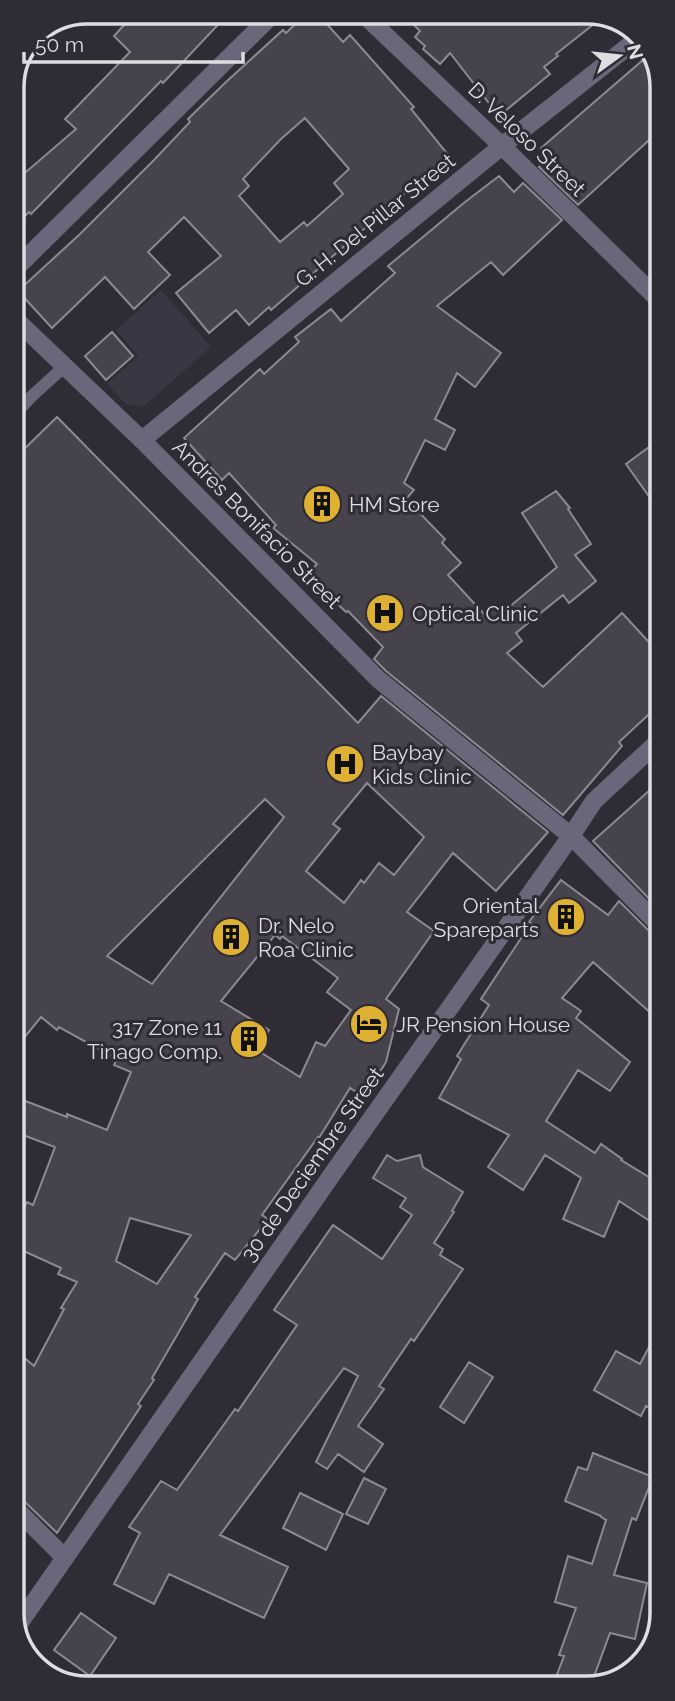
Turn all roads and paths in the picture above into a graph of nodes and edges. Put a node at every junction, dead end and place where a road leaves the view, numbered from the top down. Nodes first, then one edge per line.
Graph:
1 (263, 24) edge
2 (374, 25) edge
3 (632, 43) edge
4 (502, 146) junction
5 (25, 259) edge
6 (651, 292) edge
7 (25, 328) edge
8 (65, 366) junction
9 (25, 404) edge
10 (142, 440) junction
11 (651, 748) edge
12 (571, 836) junction
13 (651, 916) edge
14 (24, 1517) edge
15 (64, 1557) junction
16 (24, 1616) edge

1 - 5 street
2 - 4 street, D. Veloso Street
3 - 4 street, G. H. Del Pillar Street
4 - 6 street, D. Veloso Street
4 - 10 street, G. H. Del Pillar Street
7 - 8 street, Andres Bonifacio Street
8 - 9 lane
8 - 10 street, Andres Bonifacio Street
10 - 12 street, Andres Bonifacio Street
11 - 12 street, 30 de Deciembre Street
12 - 13 street, Andres Bonifacio Street
12 - 15 street, 30 de Deciembre Street
14 - 15 street
15 - 16 street, 30 de Deciembre Street

